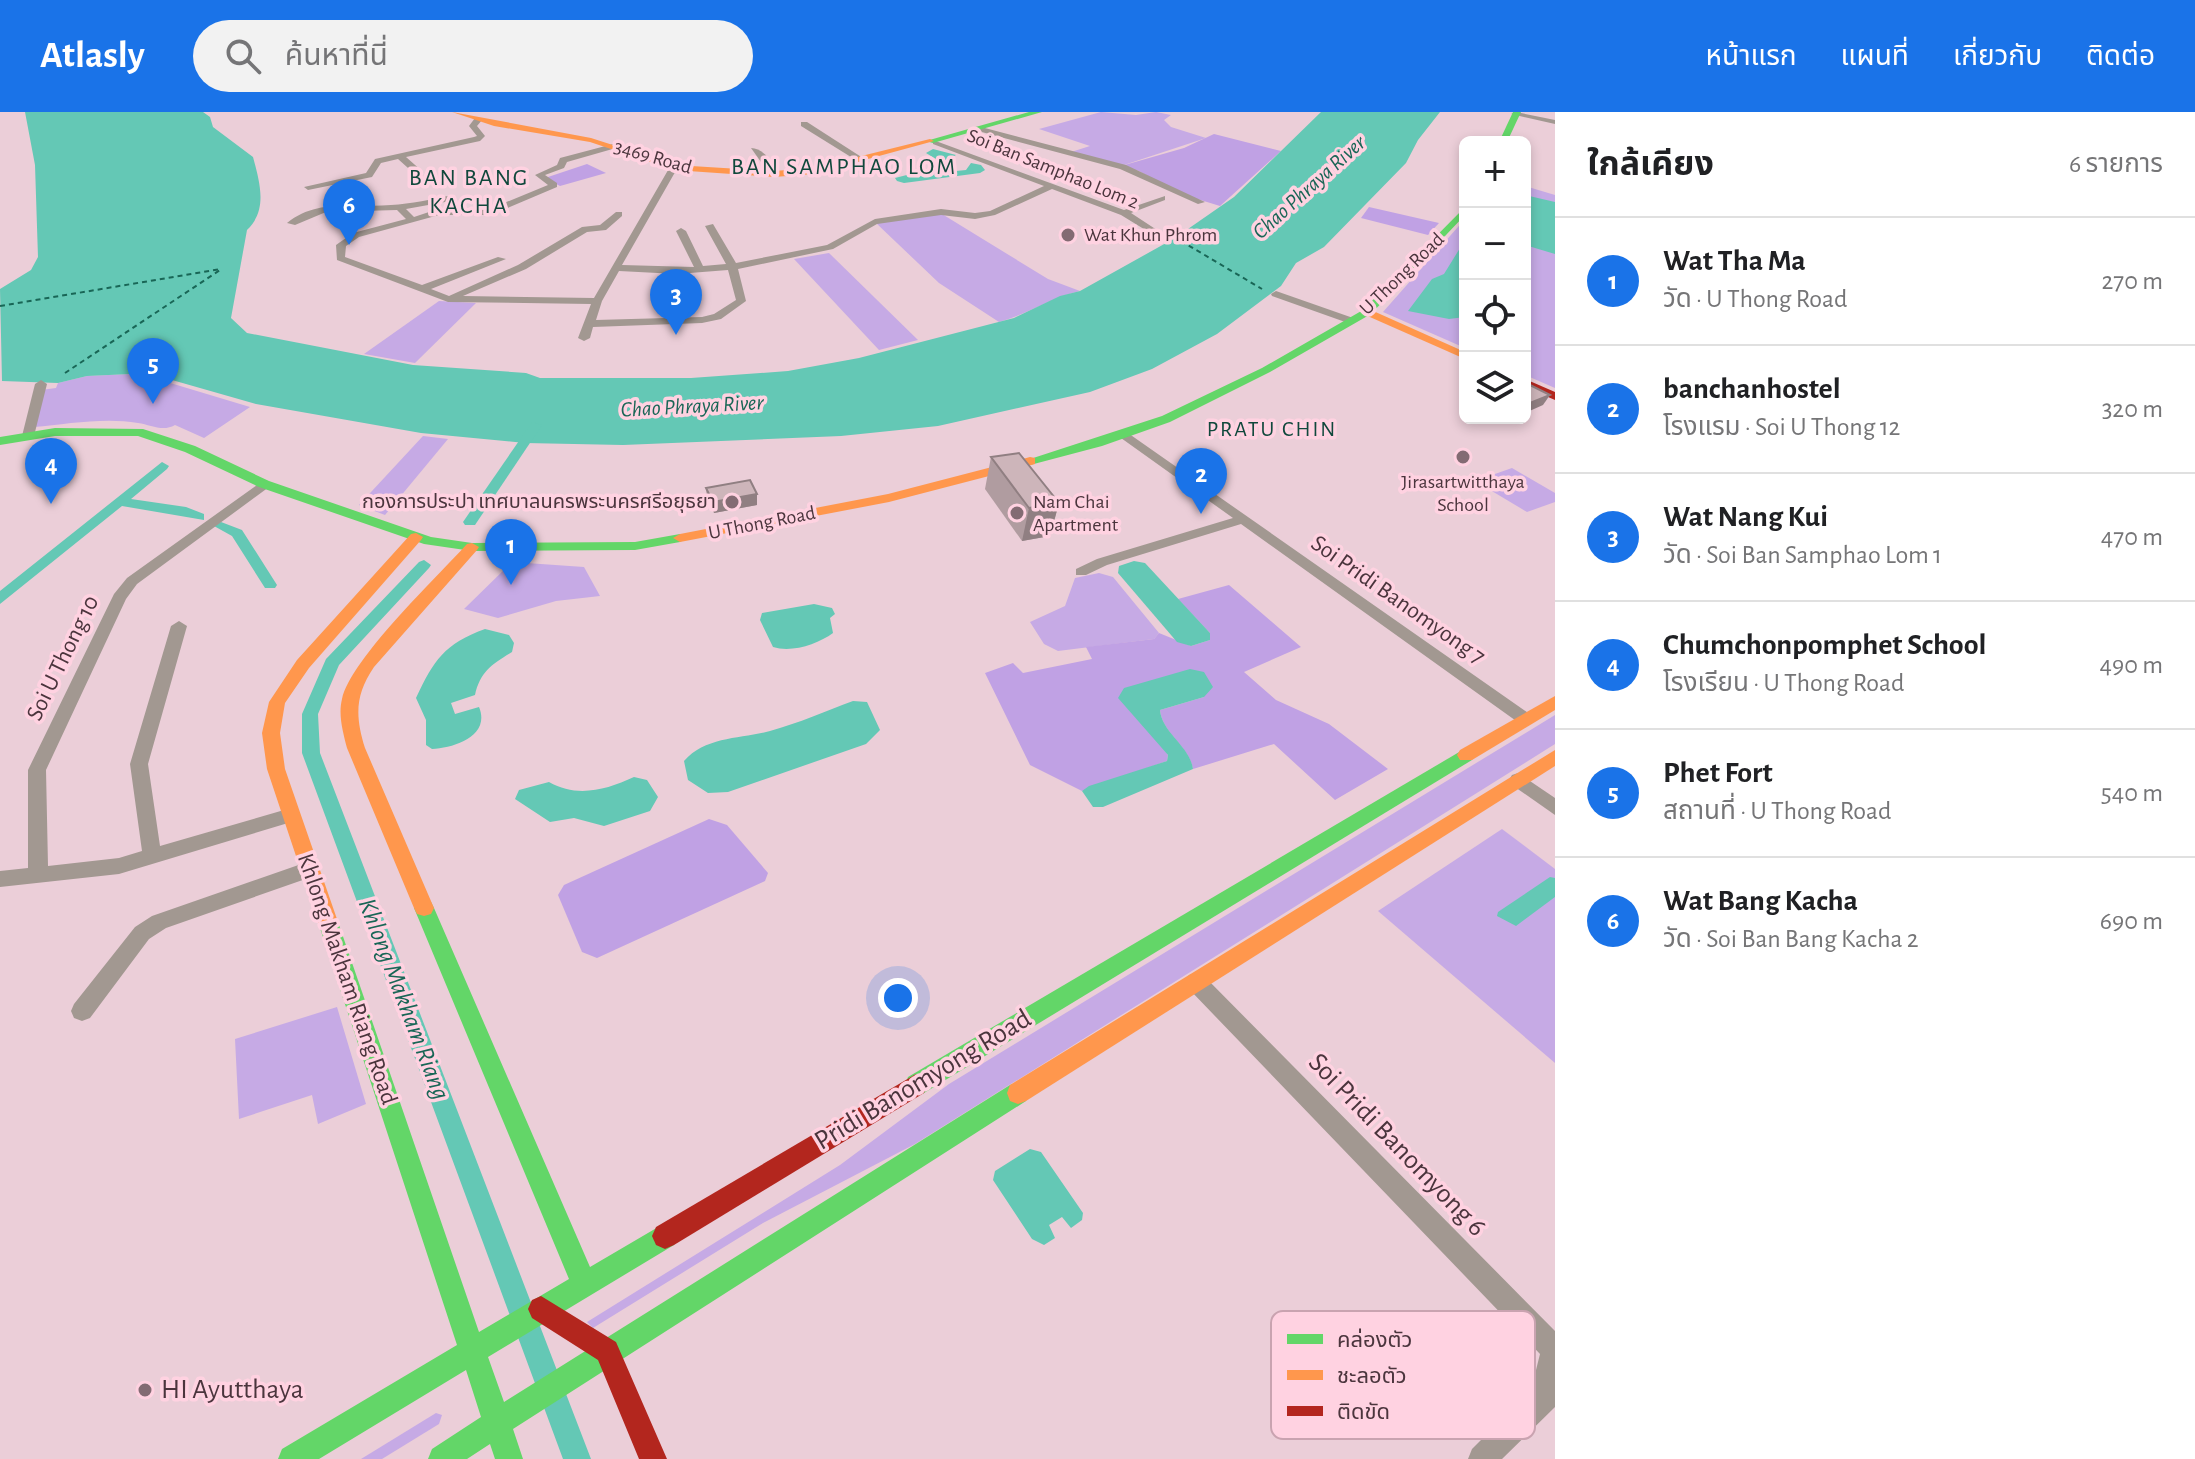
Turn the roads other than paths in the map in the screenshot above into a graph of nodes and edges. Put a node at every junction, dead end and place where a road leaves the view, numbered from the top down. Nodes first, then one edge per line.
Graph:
1 (456, 112) edge
2 (1030, 113) edge
3 (1516, 113) edge
4 (478, 120) junction
5 (1555, 122) edge
6 (804, 124) dead end
7 (974, 131) junction
8 (1506, 136) edge
9 (936, 142) junction
10 (613, 146) junction
11 (754, 150) dead end
12 (1022, 151) dead end
13 (398, 155) junction
14 (862, 160) junction
15 (674, 167) junction
16 (420, 174) dead end
17 (774, 174) junction
18 (1053, 185) junction
19 (308, 187) dead end
20 (453, 198) dead end
21 (1162, 198) dead end
22 (1201, 202) dead end
23 (399, 207) junction
24 (1124, 213) junction
25 (619, 214) dead end
26 (1459, 216) edge
27 (412, 220) junction
28 (292, 223) dead end
29 (710, 226) dead end
30 (681, 231) dead end
31 (1155, 232) dead end
32 (501, 259) dead end
33 (733, 267) junction
34 (617, 268) junction
35 (700, 270) junction
36 (419, 290) junction
37 (1276, 294) dead end
38 (448, 299) junction
39 (597, 301) junction
40 (1360, 316) junction
41 (587, 324) junction
42 (584, 338) dead end
43 (1459, 354) edge
44 (41, 384) dead end
45 (1531, 386) edge
46 (1555, 396) edge
47 (1125, 435) junction
48 (28, 436) junction
49 (0, 441) edge
50 (264, 484) junction
51 (1244, 519) junction
52 (416, 537) junction
53 (472, 547) junction
54 (1081, 572) dead end
55 (179, 626) dead end
56 (1555, 702) edge
57 (1525, 719) junction
58 (1555, 757) edge
59 (1518, 780) junction
60 (1555, 808) edge
61 (291, 815) junction
62 (152, 858) junction
63 (310, 869) junction
64 (38, 873) junction
65 (0, 879) edge
66 (1196, 982) junction
67 (82, 1011) dead end
68 (584, 1284) junction
69 (549, 1304) junction
70 (1518, 1311) edge
71 (1535, 1329) edge
72 (1554, 1348) edge
73 (473, 1351) junction
74 (607, 1351) junction
75 (1549, 1396) edge
76 (497, 1423) junction
77 (1503, 1439) edge
78 (292, 1459) edge
79 (442, 1459) edge
80 (509, 1459) edge
81 (653, 1459) edge
82 (1482, 1459) edge

1 - 4 main road, 3469 Road
2 - 7 main road, 3469 Road
3 - 5 street
3 - 8 main road
4 - 10 main road, 3469 Road
4 - 13 street
6 - 14 street
7 - 9 main road, 3469 Road
7 - 12 street
7 - 22 street
9 - 14 main road, 3469 Road
9 - 18 street, Soi Ban Samphao Lom 2
10 - 15 main road, 3469 Road
10 - 27 street
11 - 17 street
13 - 16 street
13 - 19 street
14 - 17 main road, 3469 Road
15 - 17 main road, 3469 Road
15 - 34 street
18 - 24 street, Soi Ban Samphao Lom 2
18 - 33 street
20 - 23 street
21 - 24 street
23 - 27 street
23 - 28 street
24 - 31 street, Soi Ban Samphao Lom 2
25 - 38 street
26 - 40 main road, U Thong Road
27 - 36 street
29 - 33 street
30 - 35 street
32 - 36 street
33 - 35 street
33 - 41 street
34 - 35 street
34 - 39 street
36 - 38 street
37 - 40 street
38 - 39 street
39 - 41 street
40 - 43 main road
40 - 47 main road, U Thong Road
41 - 42 street
44 - 48 street
45 - 46 main road
47 - 51 street, Soi Pridi Banomyong 7
47 - 53 main road, U Thong Road
48 - 49 main road, U Thong Road
48 - 50 main road, U Thong Road
50 - 52 main road, U Thong Road
50 - 64 street, Soi U Thong 10
51 - 54 street
51 - 57 street, Soi Pridi Banomyong 7
52 - 53 main road, U Thong Road
52 - 61 main road, Khlong Makham Riang Road
53 - 68 main road
55 - 62 street
56 - 57 main road, Pridi Banomyong Road
57 - 68 main road, Pridi Banomyong Road
58 - 59 main road
59 - 60 street
59 - 66 main road
61 - 62 street
61 - 63 main road, Khlong Makham Riang Road
62 - 64 street
63 - 67 street
63 - 73 main road, Khlong Makham Riang Road
64 - 65 street
66 - 70 street, Soi Pridi Banomyong 6
66 - 74 main road
68 - 69 main road, Pridi Banomyong Road
69 - 73 main road, Pridi Banomyong Road
69 - 74 main road
71 - 72 street, Soi Pridi Banomyong 6
72 - 75 street
73 - 76 main road, Khlong Makham Riang Road
73 - 78 main road, Pridi Banomyong Road
74 - 76 main road
74 - 81 main road
76 - 79 main road
76 - 80 main road, Khlong Makham Riang Road
77 - 82 street

